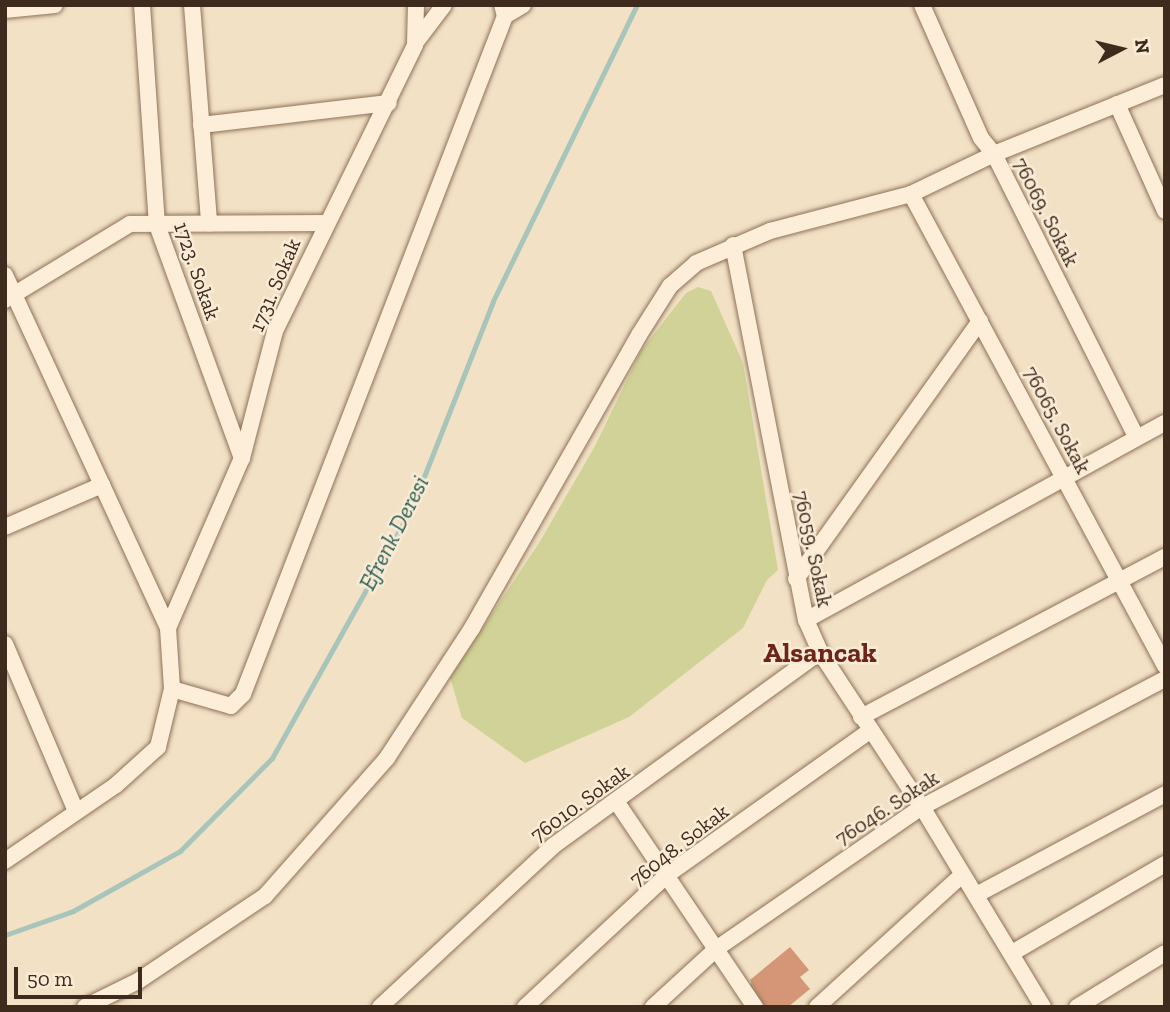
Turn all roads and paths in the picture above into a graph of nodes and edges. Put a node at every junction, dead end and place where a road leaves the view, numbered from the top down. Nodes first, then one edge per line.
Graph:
1 (55, 5) edge
2 (142, 5) edge
3 (192, 5) edge
4 (416, 5) edge
5 (444, 5) edge
6 (523, 5) edge
7 (922, 6) edge
8 (5, 10) edge
9 (504, 10) edge
10 (415, 45) junction
11 (1165, 85) edge
12 (389, 103) junction
13 (1117, 104) junction
14 (201, 125) junction
15 (994, 154) junction
16 (911, 194) junction
17 (1165, 211) edge
18 (209, 223) junction
19 (324, 223) junction
20 (157, 225) junction
21 (733, 246) junction
22 (5, 275) edge
23 (10, 297) edge
24 (980, 321) junction
25 (1165, 423) edge
26 (1136, 436) junction
27 (242, 458) junction
28 (1063, 476) junction
29 (102, 485) junction
30 (5, 527) edge
31 (1165, 557) edge
32 (796, 579) junction
33 (1118, 579) junction
34 (806, 620) junction
35 (169, 628) junction
36 (5, 644) edge
37 (820, 652) junction
38 (1165, 666) edge
39 (1165, 679) edge
40 (172, 689) junction
41 (866, 724) junction
42 (1165, 794) edge
43 (616, 801) junction
44 (922, 807) junction
45 (76, 811) junction
46 (5, 861) edge
47 (1165, 864) edge
48 (667, 875) junction
49 (962, 875) junction
50 (976, 895) junction
51 (716, 949) junction
52 (1012, 953) junction
53 (1165, 953) edge
54 (109, 1002) edge
55 (85, 1007) edge
56 (380, 1007) edge
57 (525, 1007) edge
58 (653, 1007) edge
59 (755, 1007) edge
60 (817, 1007) edge
61 (1043, 1007) edge
62 (1077, 1007) edge

1 - 8 street
2 - 20 street, 1723. Sokak
3 - 14 street
4 - 10 street, 1731. Sokak
5 - 10 street
6 - 9 street
7 - 15 street, 76069. Sokak
9 - 40 street
10 - 12 street, 1731. Sokak
11 - 13 street
12 - 14 street
12 - 19 street, 1731. Sokak
13 - 15 street
13 - 17 street
14 - 18 street
15 - 16 street
15 - 26 street, 76069. Sokak
16 - 21 street
16 - 24 street, 76065. Sokak
18 - 19 street
18 - 20 street
19 - 27 street, 1731. Sokak
20 - 23 street
20 - 27 street, 1723. Sokak
21 - 32 street, 76059. Sokak
21 - 54 street
22 - 23 street
23 - 29 street
24 - 28 street, 76065. Sokak
24 - 32 street
25 - 26 street
26 - 28 street
27 - 35 street, 1731. Sokak
28 - 33 street, 76065. Sokak
28 - 34 street
29 - 30 street
29 - 35 street
31 - 33 street, 76048. Sokak
32 - 34 street, 76059. Sokak
33 - 38 street, 76065. Sokak
33 - 41 street, 76048. Sokak
34 - 37 street, 76059. Sokak
35 - 40 street
36 - 45 street
37 - 41 street, 76059. Sokak
37 - 43 street, 76010. Sokak
39 - 44 street, 76046. Sokak
40 - 45 street
41 - 44 street, 76059. Sokak
41 - 48 street, 76048. Sokak
42 - 50 street
43 - 48 street
43 - 56 street, 76010. Sokak
44 - 49 street, 76059. Sokak
44 - 51 street, 76046. Sokak
45 - 46 street
47 - 52 street
48 - 51 street
48 - 57 street, 76048. Sokak
49 - 50 street, 76059. Sokak
49 - 60 street
50 - 52 street, 76059. Sokak
51 - 58 street, 76046. Sokak
51 - 59 street
52 - 61 street, 76059. Sokak
53 - 62 street
54 - 55 street

